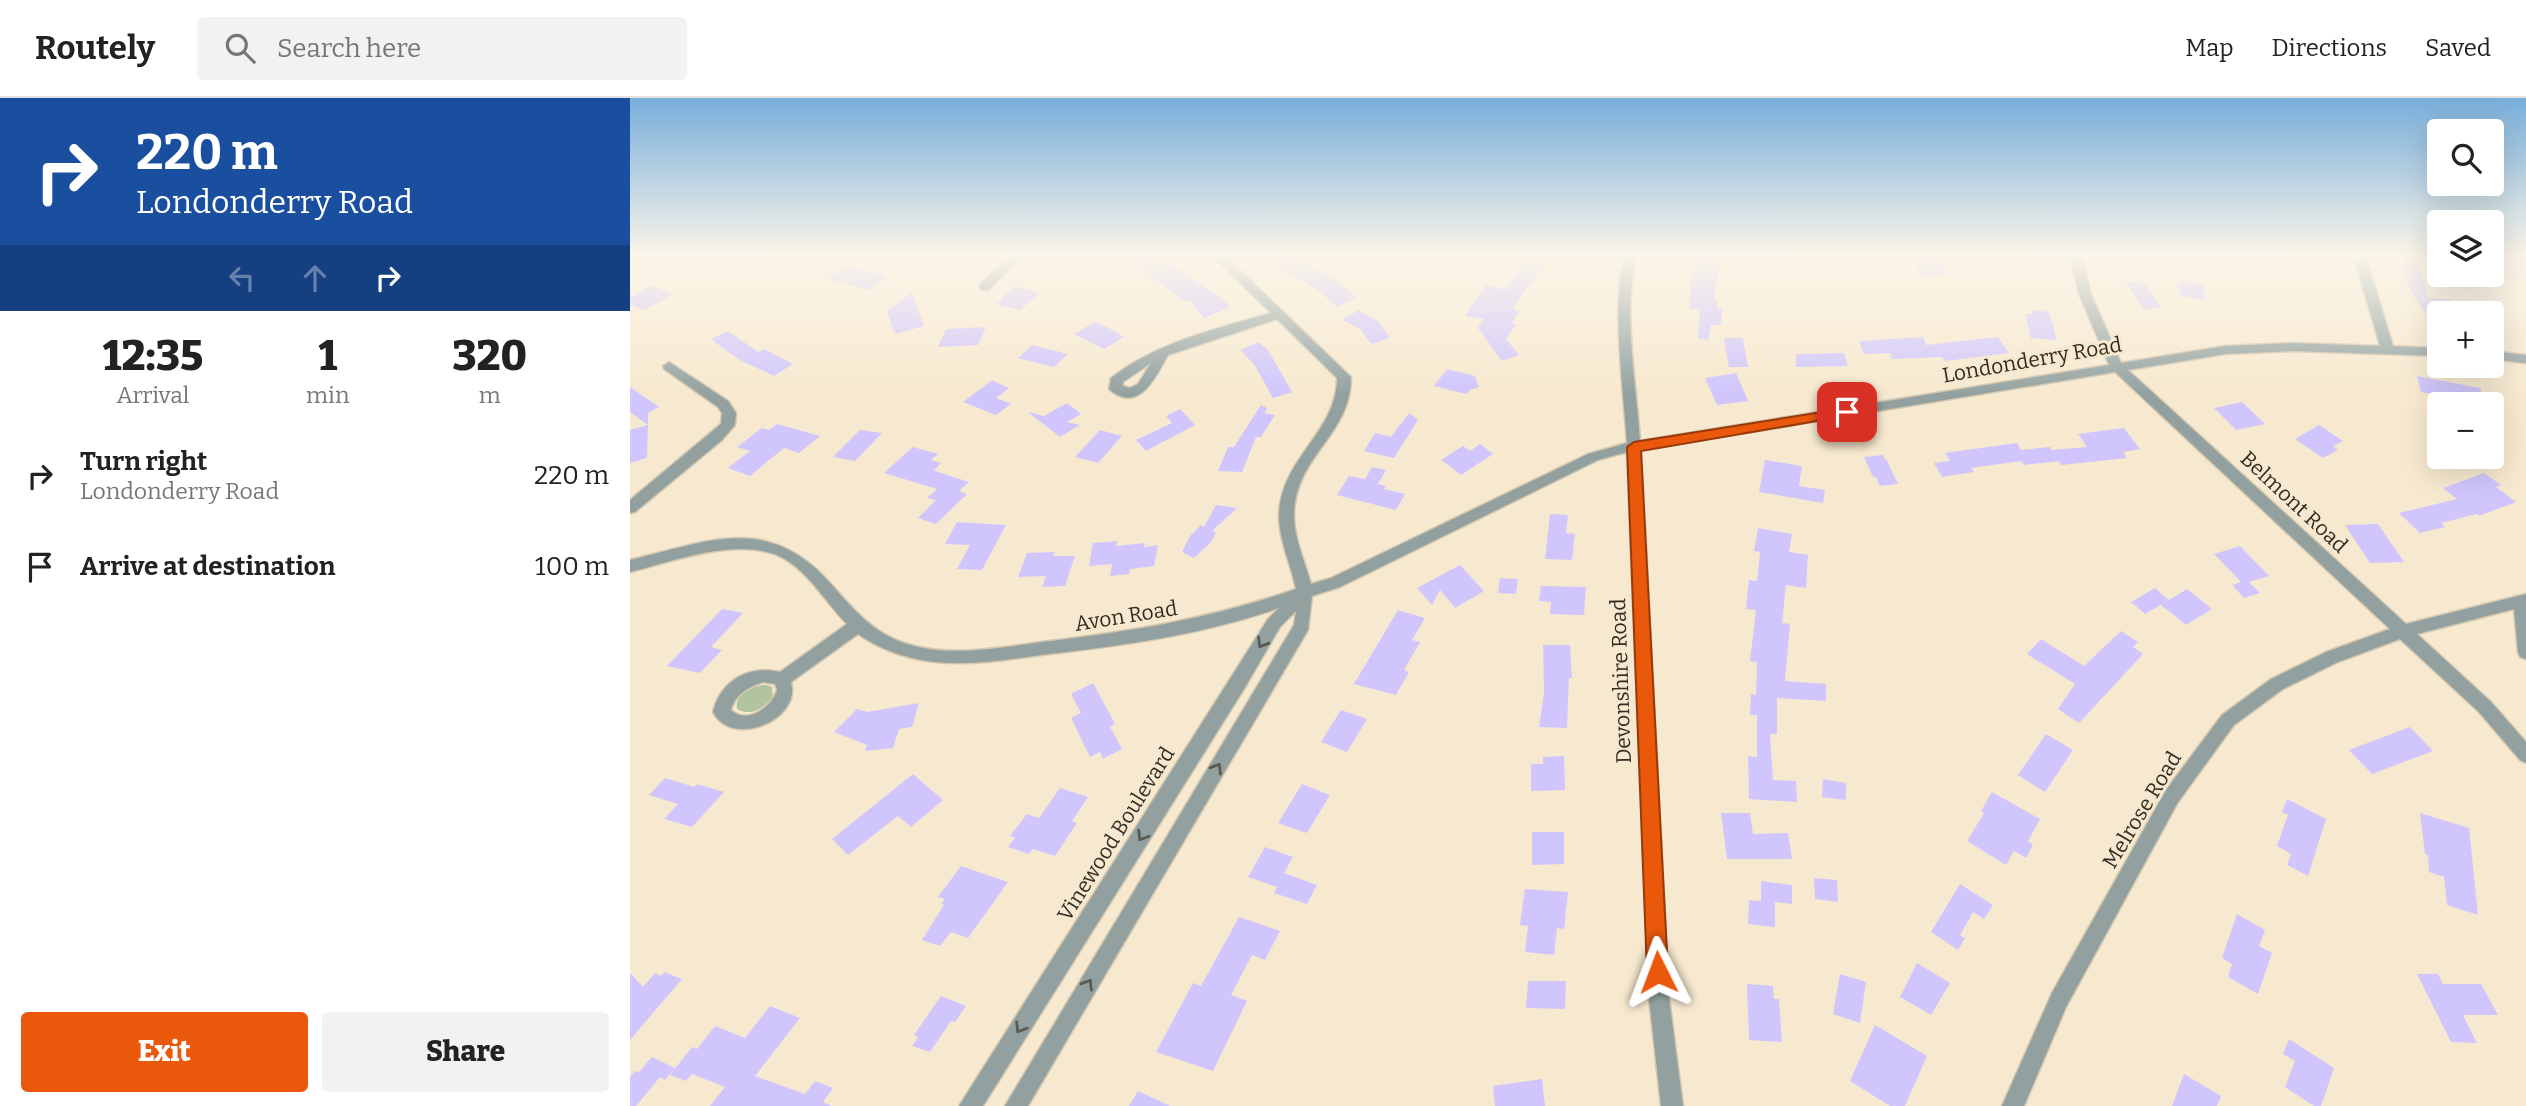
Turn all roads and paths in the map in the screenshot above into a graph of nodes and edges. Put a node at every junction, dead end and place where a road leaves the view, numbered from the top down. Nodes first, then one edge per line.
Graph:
1 (1265, 301) edge
2 (1626, 301) edge
3 (2088, 301) edge
4 (2373, 301) edge
5 (1279, 315) junction
6 (2387, 349) junction
7 (2427, 351) edge
8 (1164, 354) dead end
9 (2504, 356) edge
10 (2526, 359) edge
11 (669, 366) dead end
12 (2116, 366) junction
13 (1634, 447) junction
14 (630, 509) edge
15 (630, 566) edge
16 (1305, 591) junction
17 (2523, 601) edge
18 (858, 625) junction
19 (2403, 631) junction
20 (2526, 652) edge
21 (782, 679) dead end
22 (2526, 755) edge
23 (970, 1106) edge
24 (1016, 1106) edge
25 (1672, 1106) edge
26 (2012, 1106) edge

1 - 5 street
2 - 13 street, Devonshire Road
3 - 12 street, Belmont Road
4 - 6 street
5 - 8 street
5 - 16 street
6 - 7 street, Londonderry Road
6 - 12 street, Londonderry Road
9 - 10 street
11 - 14 street
12 - 13 street, Londonderry Road
12 - 19 street, Belmont Road
13 - 16 street, Avon Road
13 - 25 street, Devonshire Road
15 - 18 street, Avon Road
16 - 18 street, Avon Road
16 -> 23 street, Vinewood Boulevard
24 -> 16 street
17 - 19 street, Melrose Road
17 - 20 street
18 - 21 street
19 - 22 street, Belmont Road
19 - 26 street, Melrose Road

